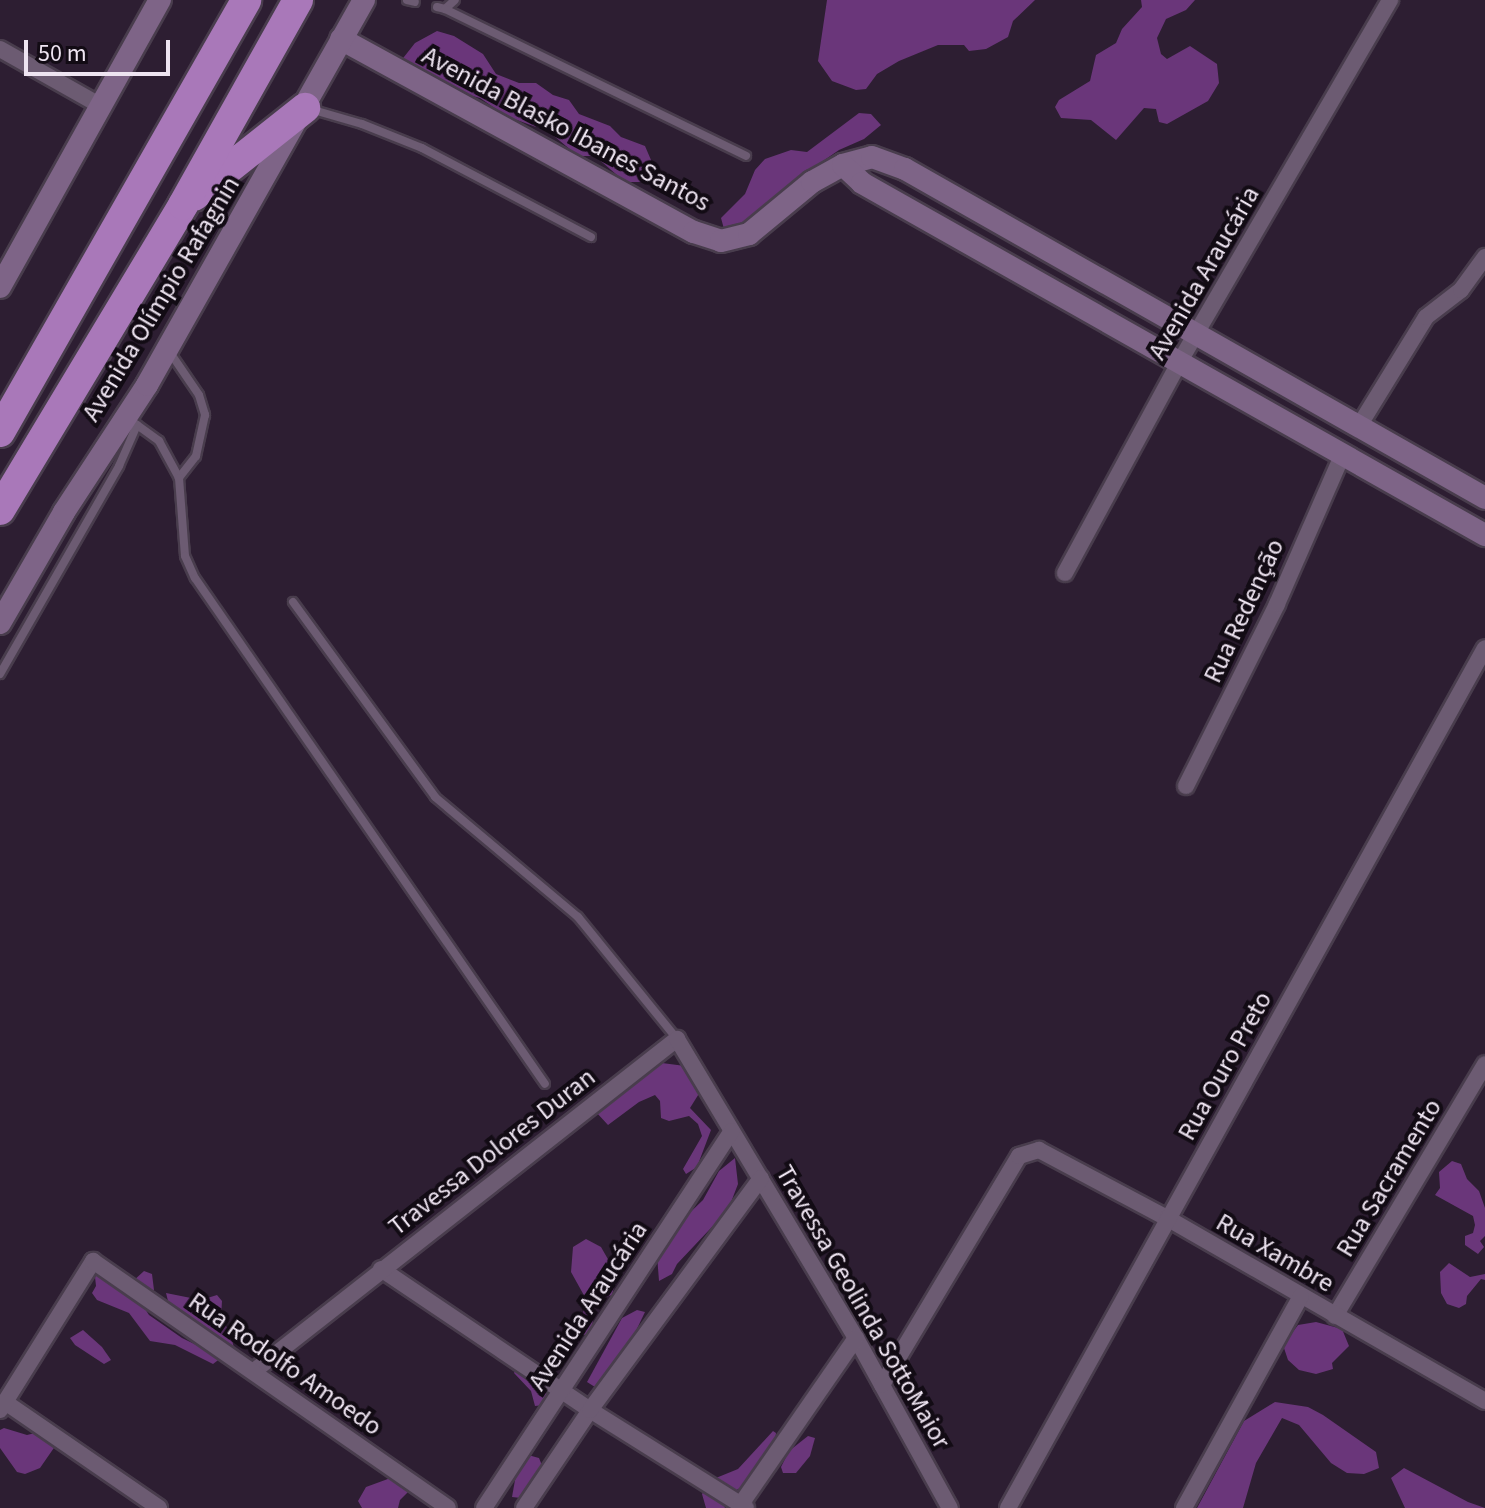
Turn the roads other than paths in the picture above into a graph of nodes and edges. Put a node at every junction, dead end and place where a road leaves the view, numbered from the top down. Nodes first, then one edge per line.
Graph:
1 (160, 0) edge
2 (246, 0) edge
3 (298, 0) edge
4 (364, 0) edge
5 (455, 0) edge
6 (1390, 0) edge
7 (341, 39) junction
8 (0, 49) edge
9 (101, 106) junction
10 (305, 108) junction
11 (746, 156) dead end
12 (843, 165) junction
13 (183, 205) junction
14 (591, 237) dead end
15 (8, 254) edge
16 (1485, 257) edge
17 (0, 287) edge
18 (1196, 333) junction
19 (167, 349) junction
20 (1180, 361) junction
21 (131, 421) junction
22 (1359, 426) junction
23 (0, 432) edge
24 (1401, 451) junction
25 (1343, 454) junction
26 (179, 478) junction
27 (1384, 479) junction
28 (1485, 498) edge
29 (0, 510) edge
30 (1485, 535) edge
31 (1065, 573) dead end
32 (293, 602) dead end
33 (0, 623) edge
34 (1485, 648) edge
35 (0, 674) edge
36 (1186, 786) dead end
37 (677, 1039) junction
38 (1485, 1064) edge
39 (545, 1084) dead end
40 (732, 1131) junction
41 (761, 1178) junction
42 (1167, 1218) junction
43 (381, 1269) junction
44 (1301, 1296) junction
45 (1335, 1316) junction
46 (856, 1338) junction
47 (254, 1371) junction
48 (882, 1385) junction
49 (562, 1390) junction
50 (1485, 1401) edge
51 (2, 1406) edge
52 (590, 1410) junction
53 (744, 1506) edge
54 (159, 1508) edge
55 (448, 1508) edge
56 (484, 1508) edge
57 (524, 1508) edge
58 (950, 1508) edge
59 (1008, 1508) edge
60 (1184, 1508) edge

1 - 9 main road
2 - 23 highway
3 - 13 highway
4 - 7 main road, Avenida Olímpio Rafagnin
5 - 11 lane
6 - 18 street, Avenida Araucária
7 - 10 main road, Avenida Olímpio Rafagnin
7 - 12 main road, Avenida Blasko Ibanes Santos
8 - 9 street
9 - 15 main road
10 - 13 highway
10 - 14 lane
10 - 19 main road, Avenida Olímpio Rafagnin
12 - 18 main road
12 - 20 main road
13 - 29 highway
15 - 17 main road
16 - 22 street
18 - 20 street, Avenida Araucária
18 - 22 main road
19 - 21 main road, Avenida Olímpio Rafagnin
19 - 26 lane
20 - 25 main road
20 - 31 street, Avenida Araucária
21 - 26 lane
21 - 33 main road, Avenida Olímpio Rafagnin
21 - 35 lane
22 - 24 main road
24 - 27 main road
24 - 28 main road
25 - 27 main road
25 - 36 street, Rua Redenção
26 - 39 lane
27 - 30 main road
32 - 37 lane
34 - 42 street, Rua Ouro Preto
37 - 40 street
37 - 43 street, Travessa Dolores Duran
38 - 45 street, Rua Sacramento
40 - 41 street, Travessa Geolinda SottoMaior
40 - 49 street, Avenida Araucária
41 - 46 street, Travessa Geolinda SottoMaior
41 - 52 street
42 - 44 street, Rua Xambre
42 - 48 street, Rua Xambre
42 - 59 street, Rua Ouro Preto
43 - 47 street, Travessa Dolores Duran
43 - 49 street
44 - 45 street, Rua Xambre
44 - 60 street
45 - 50 street, Rua Xambre
46 - 48 street, Travessa Geolinda SottoMaior
46 - 53 street
47 - 51 street, Rua Rodolfo Amoedo
47 - 55 street, Rua Rodolfo Amoedo
48 - 58 street, Travessa Geolinda SottoMaior
49 - 52 street
49 - 56 street, Avenida Araucária
51 - 54 street
52 - 53 street
52 - 57 street

